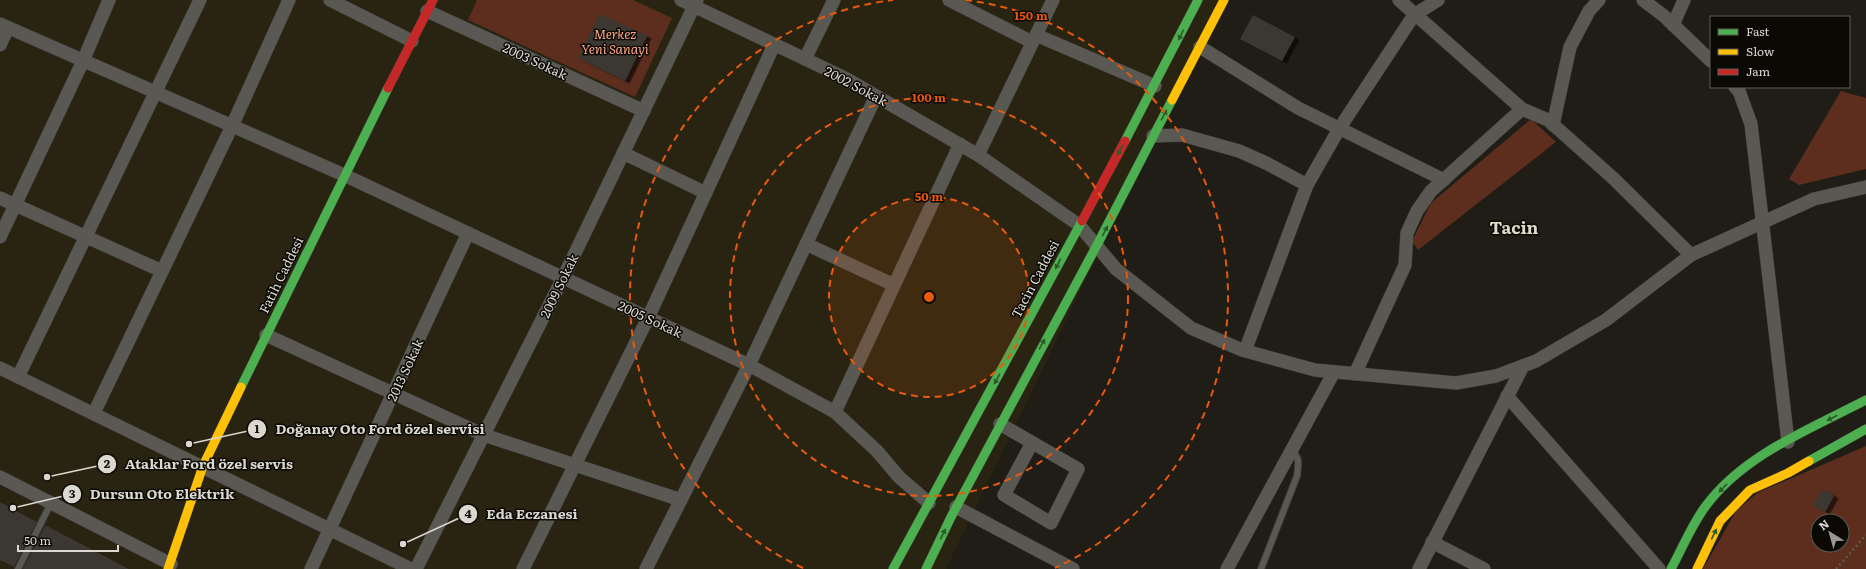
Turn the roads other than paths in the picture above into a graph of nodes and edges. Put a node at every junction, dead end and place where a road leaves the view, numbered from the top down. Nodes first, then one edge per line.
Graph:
1 (109, 0) edge
2 (200, 0) edge
3 (289, 0) edge
4 (330, 0) edge
5 (681, 0) edge
6 (834, 0) edge
7 (949, 0) edge
8 (1053, 0) edge
9 (1198, 0) edge
10 (1224, 0) edge
11 (1399, 0) edge
12 (1438, 0) edge
13 (1598, 0) edge
14 (1643, 0) edge
15 (1684, 0) edge
16 (695, 3) edge
17 (430, 6) edge
18 (1414, 15) junction
19 (1673, 25) junction
20 (4, 26) edge
21 (1034, 38) junction
22 (412, 41) junction
23 (0, 45) edge
24 (774, 45) junction
25 (1200, 47) junction
26 (805, 59) junction
27 (1710, 60) edge
28 (83, 61) junction
29 (1155, 86) junction
30 (1735, 88) edge
31 (156, 93) junction
32 (876, 96) junction
33 (1522, 109) junction
34 (644, 111) junction
35 (1553, 125) junction
36 (232, 126) junction
37 (1339, 129) junction
38 (1153, 136) junction
39 (960, 144) junction
40 (623, 154) junction
41 (978, 155) junction
42 (344, 175) junction
43 (1444, 180) junction
44 (1307, 185) junction
45 (1866, 187) edge
46 (706, 194) junction
47 (0, 198) edge
48 (15, 205) junction
49 (1763, 222) junction
50 (1078, 225) junction
51 (468, 233) junction
52 (0, 237) edge
53 (86, 237) junction
54 (806, 244) junction
55 (1098, 245) junction
56 (1691, 255) junction
57 (162, 271) junction
58 (563, 278) junction
59 (894, 285) junction
60 (648, 318) junction
61 (266, 335) junction
62 (1244, 351) junction
63 (749, 365) junction
64 (1523, 366) junction
65 (0, 368) edge
66 (1334, 372) junction
67 (1355, 374) junction
68 (18, 377) junction
69 (394, 394) junction
70 (1507, 396) junction
71 (1866, 400) edge
72 (835, 412) junction
73 (94, 413) junction
74 (1000, 424) junction
75 (1866, 429) edge
76 (484, 435) junction
77 (1788, 442) junction
78 (1032, 443) junction
79 (1290, 452) junction
80 (575, 465) junction
81 (203, 466) junction
82 (0, 477) edge
83 (681, 500) junction
84 (51, 503) junction
85 (929, 503) junction
86 (956, 507) junction
87 (330, 528) junction
88 (1432, 542) junction
89 (170, 566) edge
90 (18, 569) edge
91 (312, 569) edge
92 (412, 569) edge
93 (416, 569) edge
94 (523, 569) edge
95 (646, 569) edge
96 (893, 569) edge
97 (926, 569) edge
98 (1073, 569) edge
99 (1226, 569) edge
100 (1261, 569) edge
101 (1418, 569) edge
102 (1484, 569) edge
103 (1659, 569) edge
104 (1671, 569) edge
105 (1697, 569) edge

1 - 28 street
2 - 31 street
3 - 36 street
4 - 22 street
5 - 16 street, 2002 Sokak
6 - 26 street
7 - 21 street
8 - 21 street
9 -> 29 main road, Tacin Caddesi
10 - 25 main road
11 - 18 street
12 - 18 street
13 - 35 street
14 - 19 street
15 - 19 street
16 - 24 street, 2002 Sokak
16 - 34 street, 2009 Sokak
17 - 22 main road, Fatih Caddesi
17 - 34 street, 2003 Sokak
18 - 33 street
18 - 37 street
19 - 27 street
20 - 23 street
20 - 28 street, 2005 Sokak
21 - 29 street
21 - 41 street
22 - 42 main road, Fatih Caddesi
24 - 26 street, 2002 Sokak
24 - 46 street
25 - 37 street
38 -> 25 main road
26 - 32 street, 2002 Sokak
28 - 31 street, 2005 Sokak
28 - 48 street
29 -> 50 main road, Tacin Caddesi
30 - 49 street
31 - 36 street, 2005 Sokak
31 - 53 street
32 - 39 street, 2002 Sokak
32 - 54 street
33 - 35 street
33 - 43 street
34 - 40 street, 2009 Sokak
35 - 56 street
36 - 42 street, 2005 Sokak
36 - 57 street
37 - 43 street
37 - 44 street
38 - 44 street
55 -> 38 main road
39 - 41 street, 2002 Sokak
39 - 59 street
40 - 46 street
40 - 58 street, 2009 Sokak
41 - 50 street, 2002 Sokak
42 - 51 street, 2005 Sokak
42 - 61 main road, Fatih Caddesi
43 - 67 street
44 - 62 street
45 - 49 street, 2002 Sokak
46 - 60 street
47 - 48 street
48 - 52 street
48 - 53 street
49 - 56 street, 2002 Sokak
49 - 77 street
50 - 55 street, 2002 Sokak
50 -> 85 main road, Tacin Caddesi
51 - 58 street, 2005 Sokak
51 - 69 street, 2013 Sokak
53 - 57 street
53 - 68 street
54 - 59 street
54 - 63 street
55 - 62 street, 2002 Sokak
74 -> 55 main road
56 - 64 street, 2002 Sokak
57 - 73 street
58 - 60 street, 2005 Sokak
58 - 76 street, 2009 Sokak
59 - 72 street
60 - 63 street, 2005 Sokak
60 - 80 street
61 - 69 street
61 - 81 main road, Fatih Caddesi
62 - 66 street, 2002 Sokak
63 - 72 street, 2005 Sokak
63 - 83 street
64 - 67 street, 2002 Sokak
64 - 70 street
65 - 68 street
66 - 67 street, 2002 Sokak
66 - 79 street
68 - 73 street
69 - 76 street
69 - 87 street, 2013 Sokak
70 - 88 street
70 - 103 street
71 -> 77 main road
72 - 85 street, 2005 Sokak
73 - 81 street
74 - 78 street
74 - 86 main road
105 -> 75 main road
76 - 80 street
76 - 93 street, 2009 Sokak
77 -> 104 main road
78 - 78 street
79 - 99 street
79 - 100 lane
80 - 83 street
80 - 94 street
81 - 87 street
81 - 89 main road, Fatih Caddesi
82 - 84 street
83 - 95 street
84 - 89 street
84 - 90 lane
85 - 96 main road, Tacin Caddesi
97 -> 86 main road
86 - 98 street
87 - 91 street, 2013 Sokak
87 - 92 street
88 - 101 street
88 - 102 street

